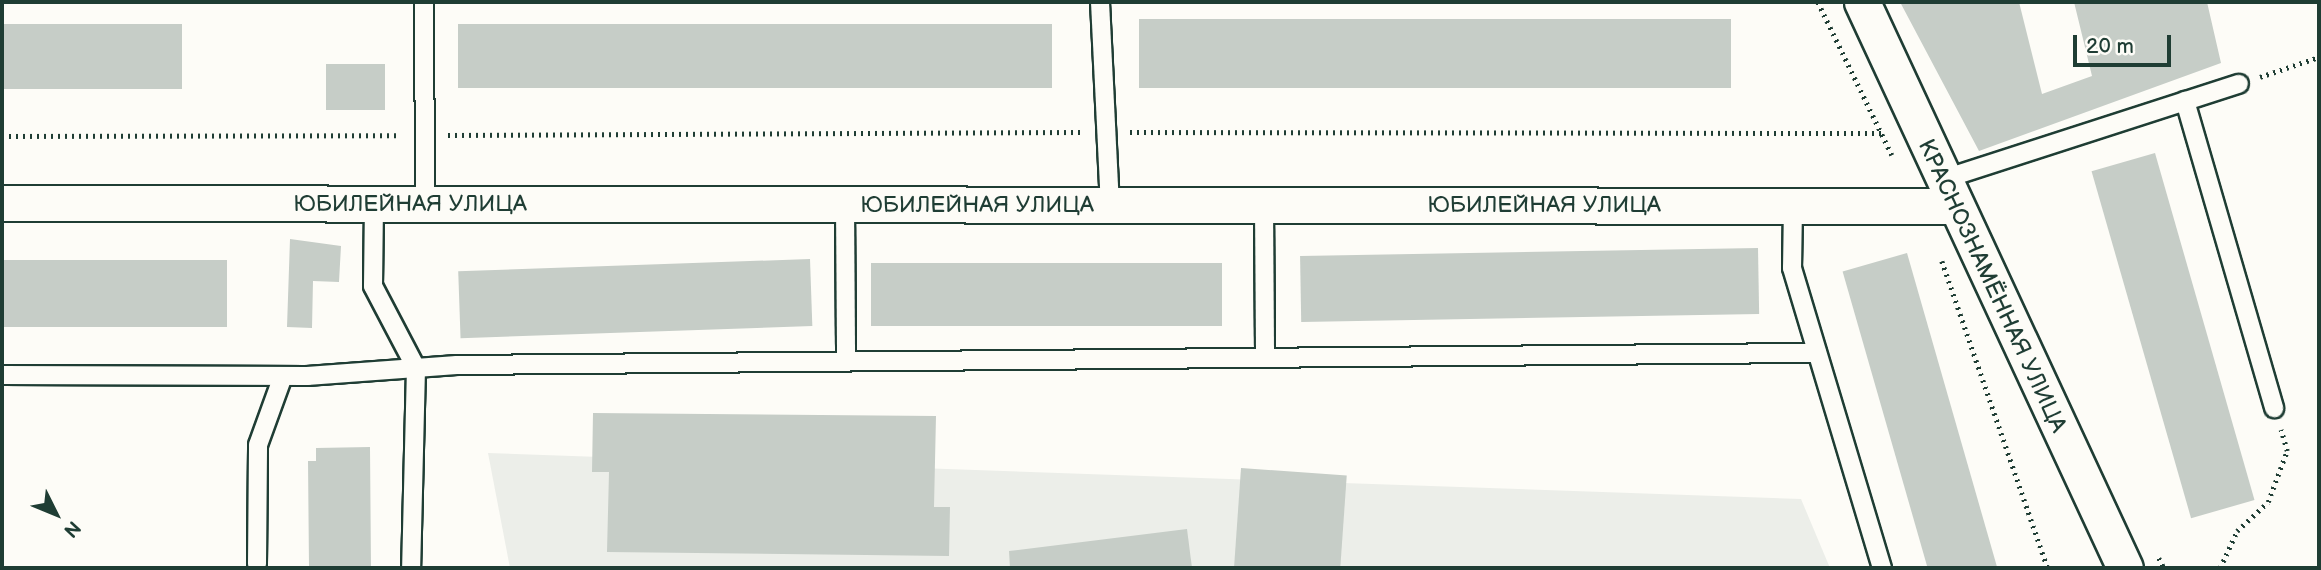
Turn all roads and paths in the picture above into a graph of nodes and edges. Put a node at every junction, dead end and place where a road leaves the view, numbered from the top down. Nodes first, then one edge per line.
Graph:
1 (425, 2) edge
2 (1100, 2) edge
3 (1818, 2) edge
4 (1863, 2) edge
5 (2319, 57) edge
6 (2239, 83) joint
7 (2185, 101) junction
8 (1106, 132) junction
9 (1882, 133) junction
10 (425, 135) junction
11 (2, 136) edge
12 (1946, 193) junction
13 (2, 203) edge
14 (374, 204) junction
15 (425, 204) junction
16 (845, 204) junction
17 (1110, 205) junction
18 (1264, 205) junction
19 (1793, 206) junction
20 (1917, 206) junction
21 (1941, 257) dead end
22 (1818, 353) junction
23 (1265, 358) junction
24 (846, 362) junction
25 (416, 368) junction
26 (2, 375) edge
27 (283, 376) junction
28 (2274, 408) joint
29 (257, 564) dead end
30 (411, 568) edge
31 (1882, 568) edge
32 (2048, 568) edge
33 (2125, 568) edge
34 (2220, 568) edge

1 - 10 lane
2 - 8 lane
3 - 9 path
4 - 12 street, КРАСНОЗНАМЁННАЯ УЛИЦА
5 - 6 path
6 - 7 lane
7 - 12 lane
7 - 28 lane
8 - 9 path
8 - 10 path
8 - 17 lane
9 - 20 path
10 - 11 path
10 - 15 lane
12 - 20 street, ЮБИЛЕЙНАЯ УЛИЦА
12 - 33 street, КРАСНОЗНАМЁННАЯ УЛИЦА
13 - 14 street, ЮБИЛЕЙНАЯ УЛИЦА
14 - 15 street, ЮБИЛЕЙНАЯ УЛИЦА
14 - 25 lane
15 - 16 street, ЮБИЛЕЙНАЯ УЛИЦА
16 - 17 street, ЮБИЛЕЙНАЯ УЛИЦА
16 - 24 lane
17 - 18 street, ЮБИЛЕЙНАЯ УЛИЦА
18 - 19 street, ЮБИЛЕЙНАЯ УЛИЦА
18 - 23 lane
19 - 20 street, ЮБИЛЕЙНАЯ УЛИЦА
19 - 22 lane
21 - 32 path
22 - 23 lane
22 - 31 lane
23 - 24 lane
24 - 25 lane
25 - 27 lane
25 - 30 lane
26 - 27 lane
27 - 29 lane
28 - 34 path

